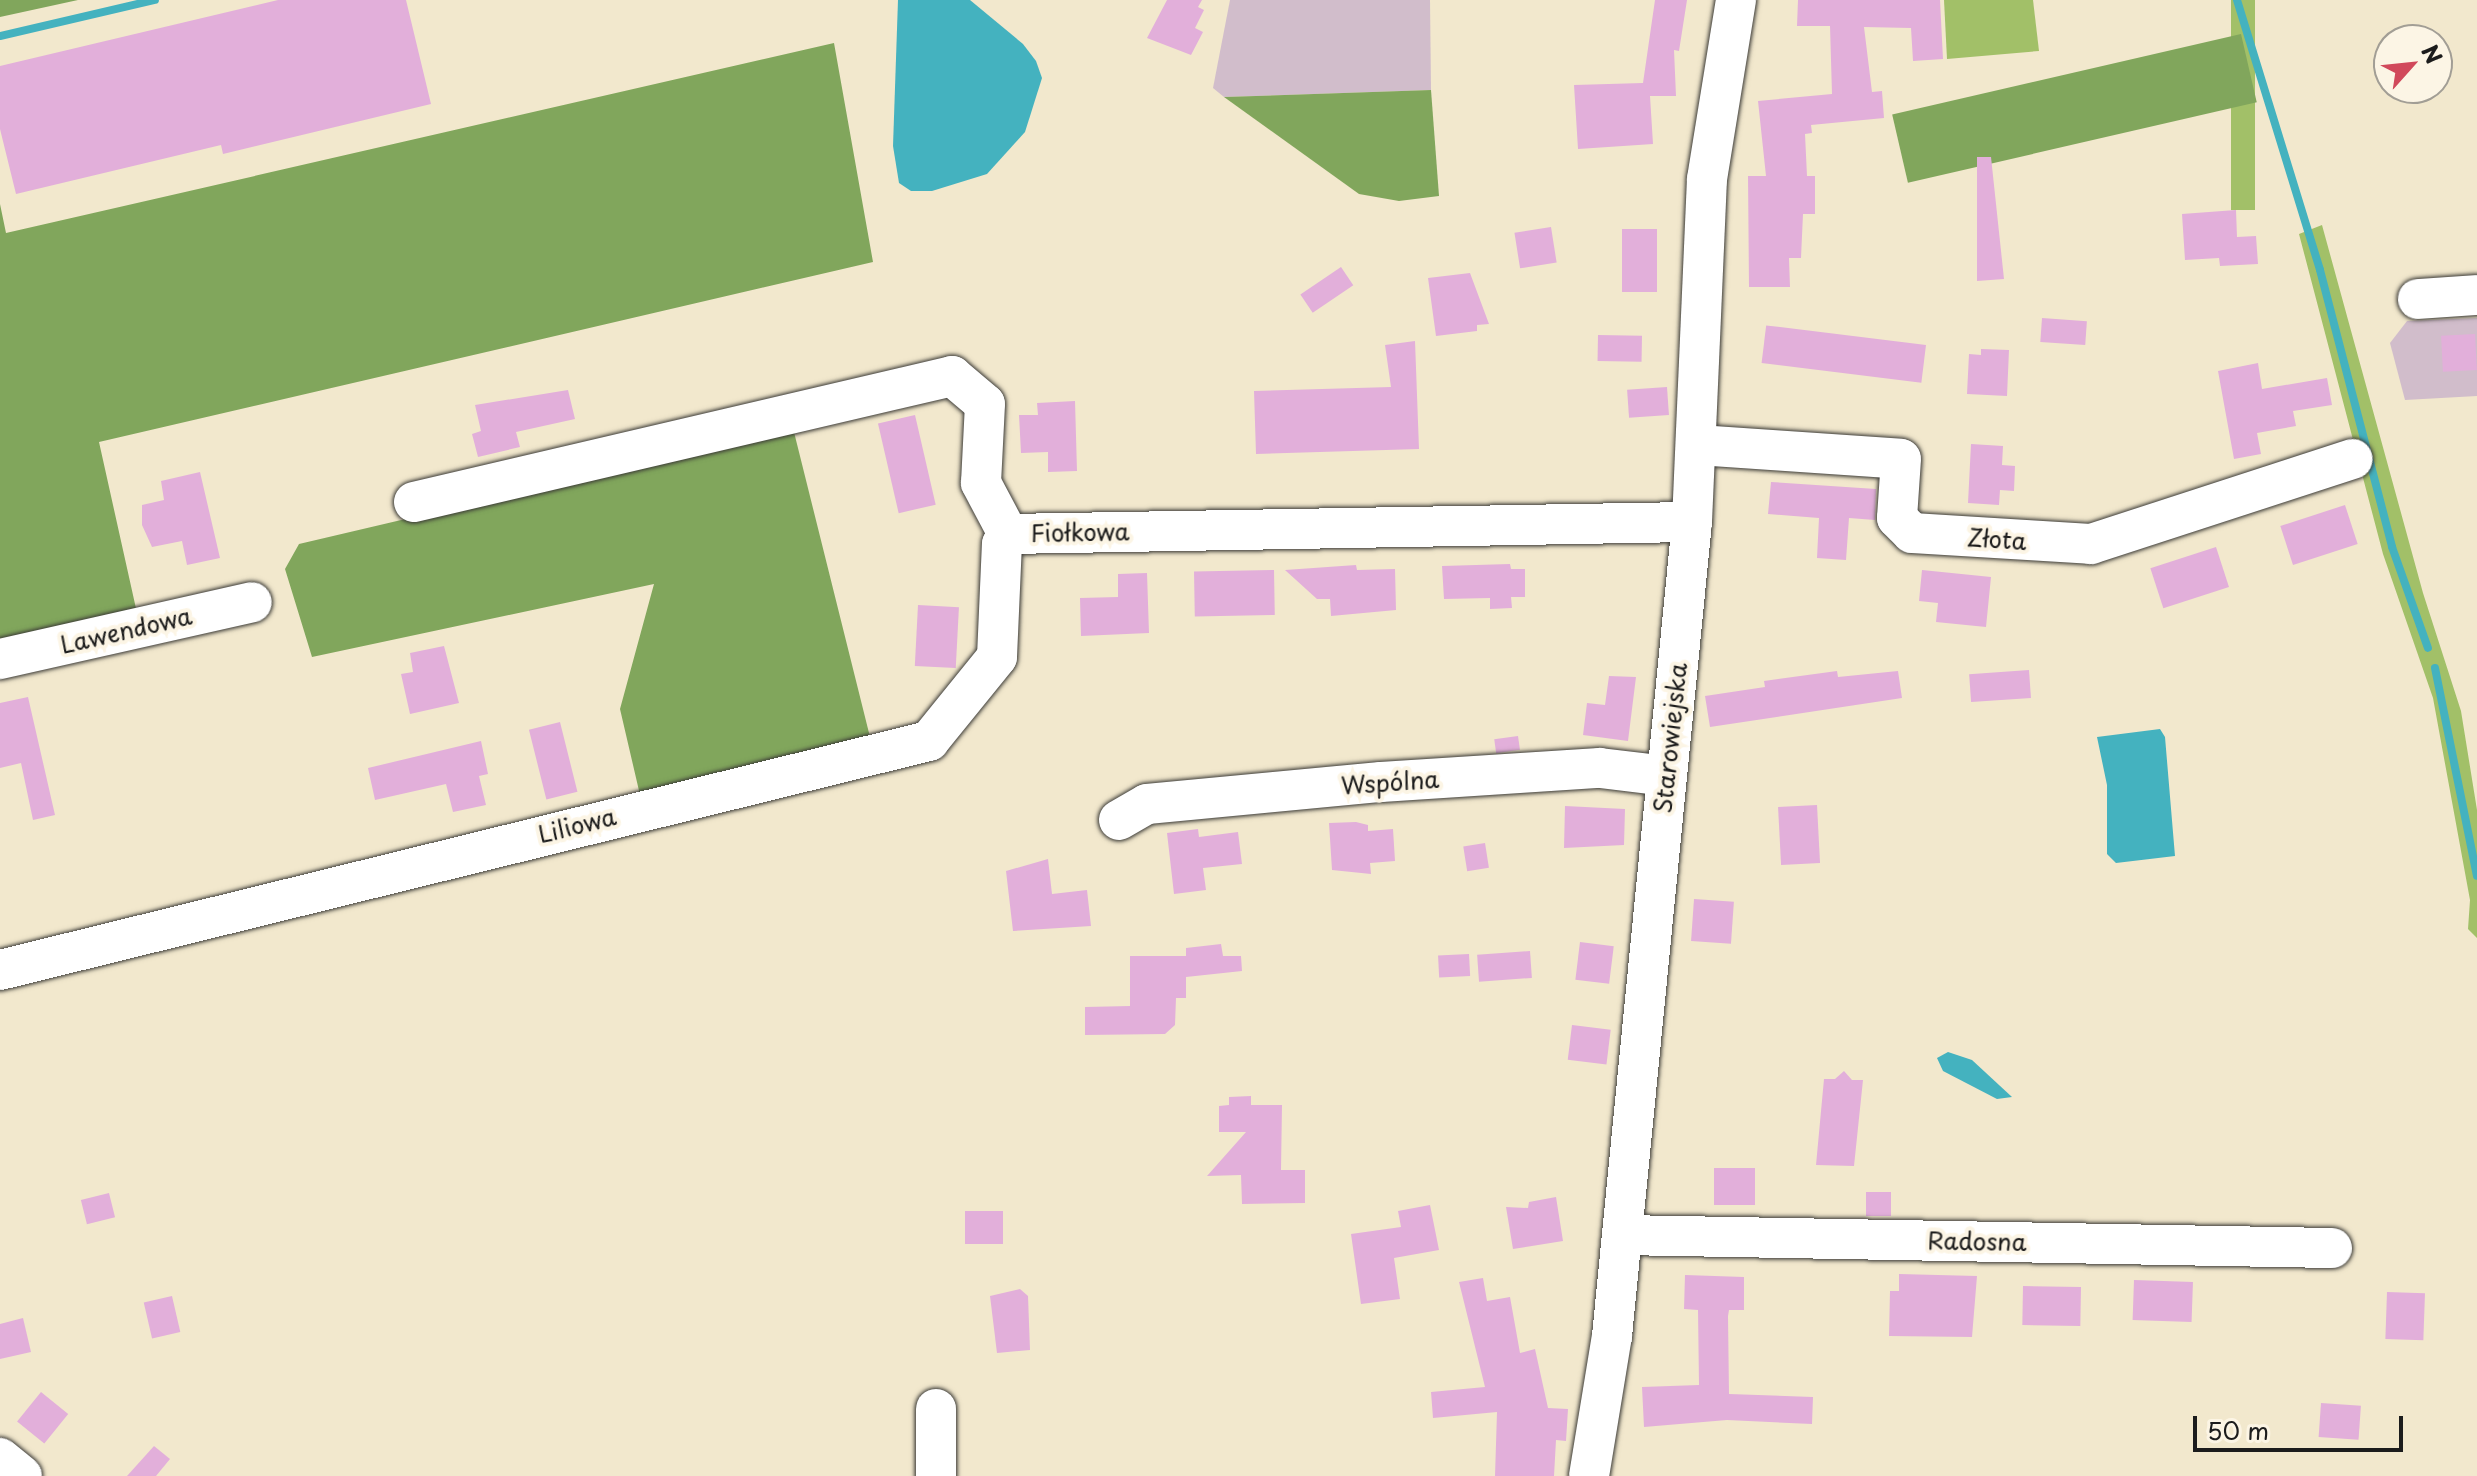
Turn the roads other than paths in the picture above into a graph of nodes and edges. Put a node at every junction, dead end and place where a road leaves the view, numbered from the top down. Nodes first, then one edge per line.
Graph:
1 (1736, 0) edge
2 (2477, 295) edge
3 (2418, 299) dead end
4 (1698, 445) junction
5 (2353, 459) dead end
6 (414, 502) dead end
7 (1692, 522) junction
8 (1008, 534) junction
9 (252, 602) dead end
10 (0, 659) edge
11 (1666, 776) junction
12 (1119, 820) dead end
13 (0, 970) edge
14 (1622, 1235) junction
15 (2332, 1248) dead end
16 (936, 1409) dead end
17 (0, 1458) edge
18 (22, 1476) edge
19 (936, 1476) edge
20 (1589, 1476) edge

1 - 4 street, Starowiejska
2 - 3 street
4 - 5 street, Złota
4 - 7 street, Starowiejska
6 - 8 street, Fiołkowa
7 - 8 street, Fiołkowa
7 - 11 street, Starowiejska
8 - 13 street, Liliowa
9 - 10 street, Lawendowa
11 - 12 street, Wspólna
11 - 14 street, Starowiejska
14 - 15 street, Radosna
14 - 20 street, Starowiejska
16 - 19 street
17 - 18 street

